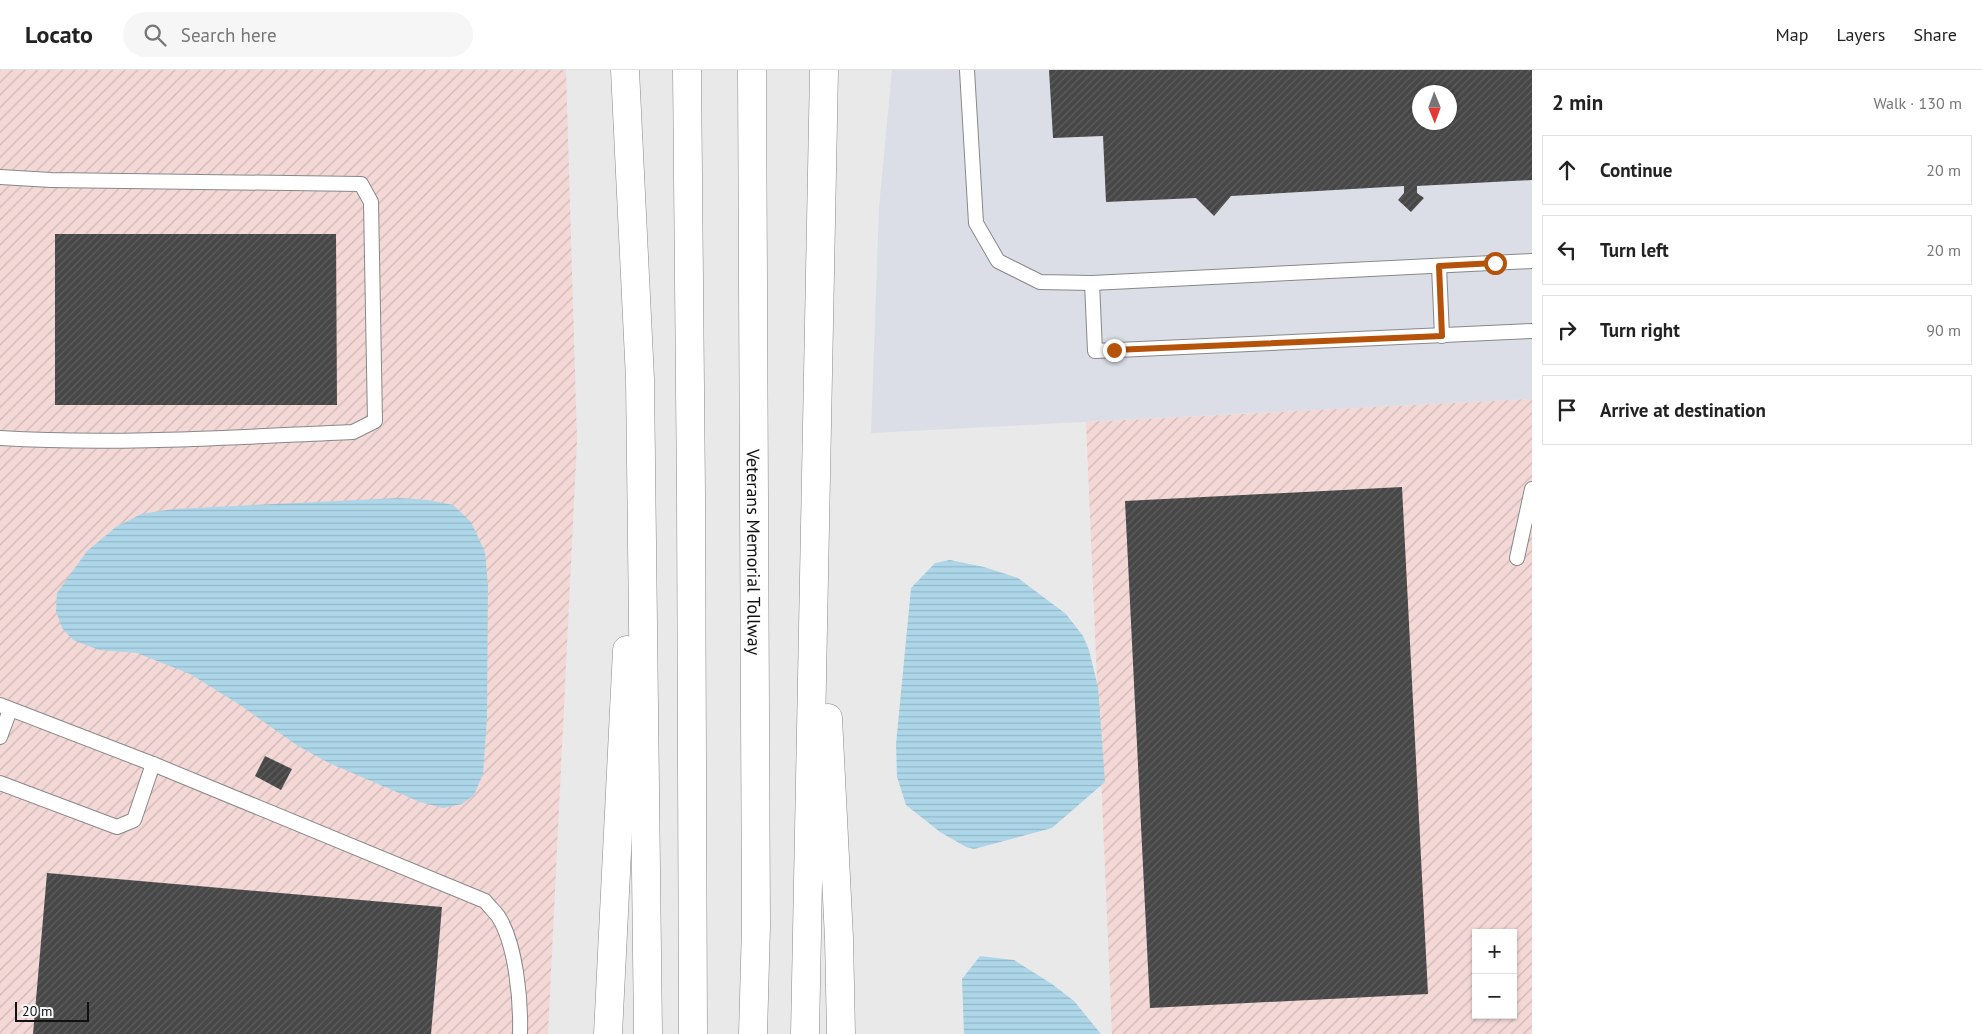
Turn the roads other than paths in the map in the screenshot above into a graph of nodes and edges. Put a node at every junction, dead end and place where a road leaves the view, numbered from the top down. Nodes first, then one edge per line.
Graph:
1 (625, 70) edge
2 (687, 70) edge
3 (752, 70) edge
4 (824, 70) edge
5 (967, 70) edge
6 (0, 177) edge
7 (1532, 261) edge
8 (1439, 266) junction
9 (1092, 283) junction
10 (1532, 331) edge
11 (1442, 336) junction
12 (640, 379) junction
13 (0, 438) edge
14 (816, 488) junction
15 (1532, 489) edge
16 (1517, 558) dead end
17 (5, 708) edge
18 (0, 737) edge
19 (153, 764) junction
20 (0, 783) edge
21 (520, 1034) edge
22 (608, 1034) edge
23 (648, 1034) edge
24 (692, 1034) edge
25 (753, 1034) edge
26 (805, 1034) edge
27 (841, 1034) edge

1 - 12 highway
2 - 24 highway
3 - 25 highway, Veterans Memorial Tollway
4 - 14 highway
5 - 9 lane
6 - 13 lane
7 - 8 lane
8 - 9 lane
8 - 11 lane
9 - 11 lane
10 - 11 lane
12 - 22 highway
12 - 23 highway
14 - 26 highway
14 - 27 highway
15 - 16 lane
17 - 18 lane
17 - 19 lane
19 - 20 lane
19 - 21 lane

